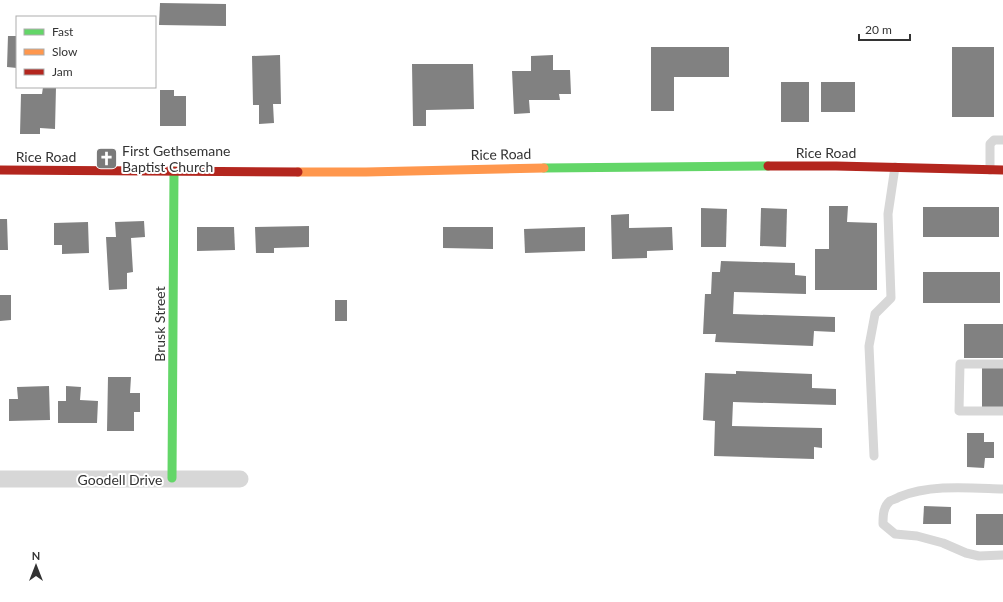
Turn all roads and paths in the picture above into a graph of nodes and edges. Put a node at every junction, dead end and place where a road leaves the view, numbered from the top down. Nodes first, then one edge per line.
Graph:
1 (1003, 140) edge
2 (895, 167) junction
3 (0, 170) edge
4 (990, 170) junction
5 (1003, 170) edge
6 (174, 171) junction
7 (1003, 364) edge
8 (1003, 411) edge
9 (874, 456) dead end
10 (172, 478) junction
11 (0, 479) edge
12 (240, 479) dead end
13 (1003, 489) edge
14 (1003, 555) edge

1 - 4 lane
2 - 4 street, Rice Road
2 - 6 street, Rice Road
2 - 9 lane
3 - 6 street, Rice Road
4 - 5 street, Rice Road
6 - 10 street, Brusk Street
7 - 8 lane
10 - 11 street, Goodell Drive
10 - 12 street, Goodell Drive
13 - 14 lane

